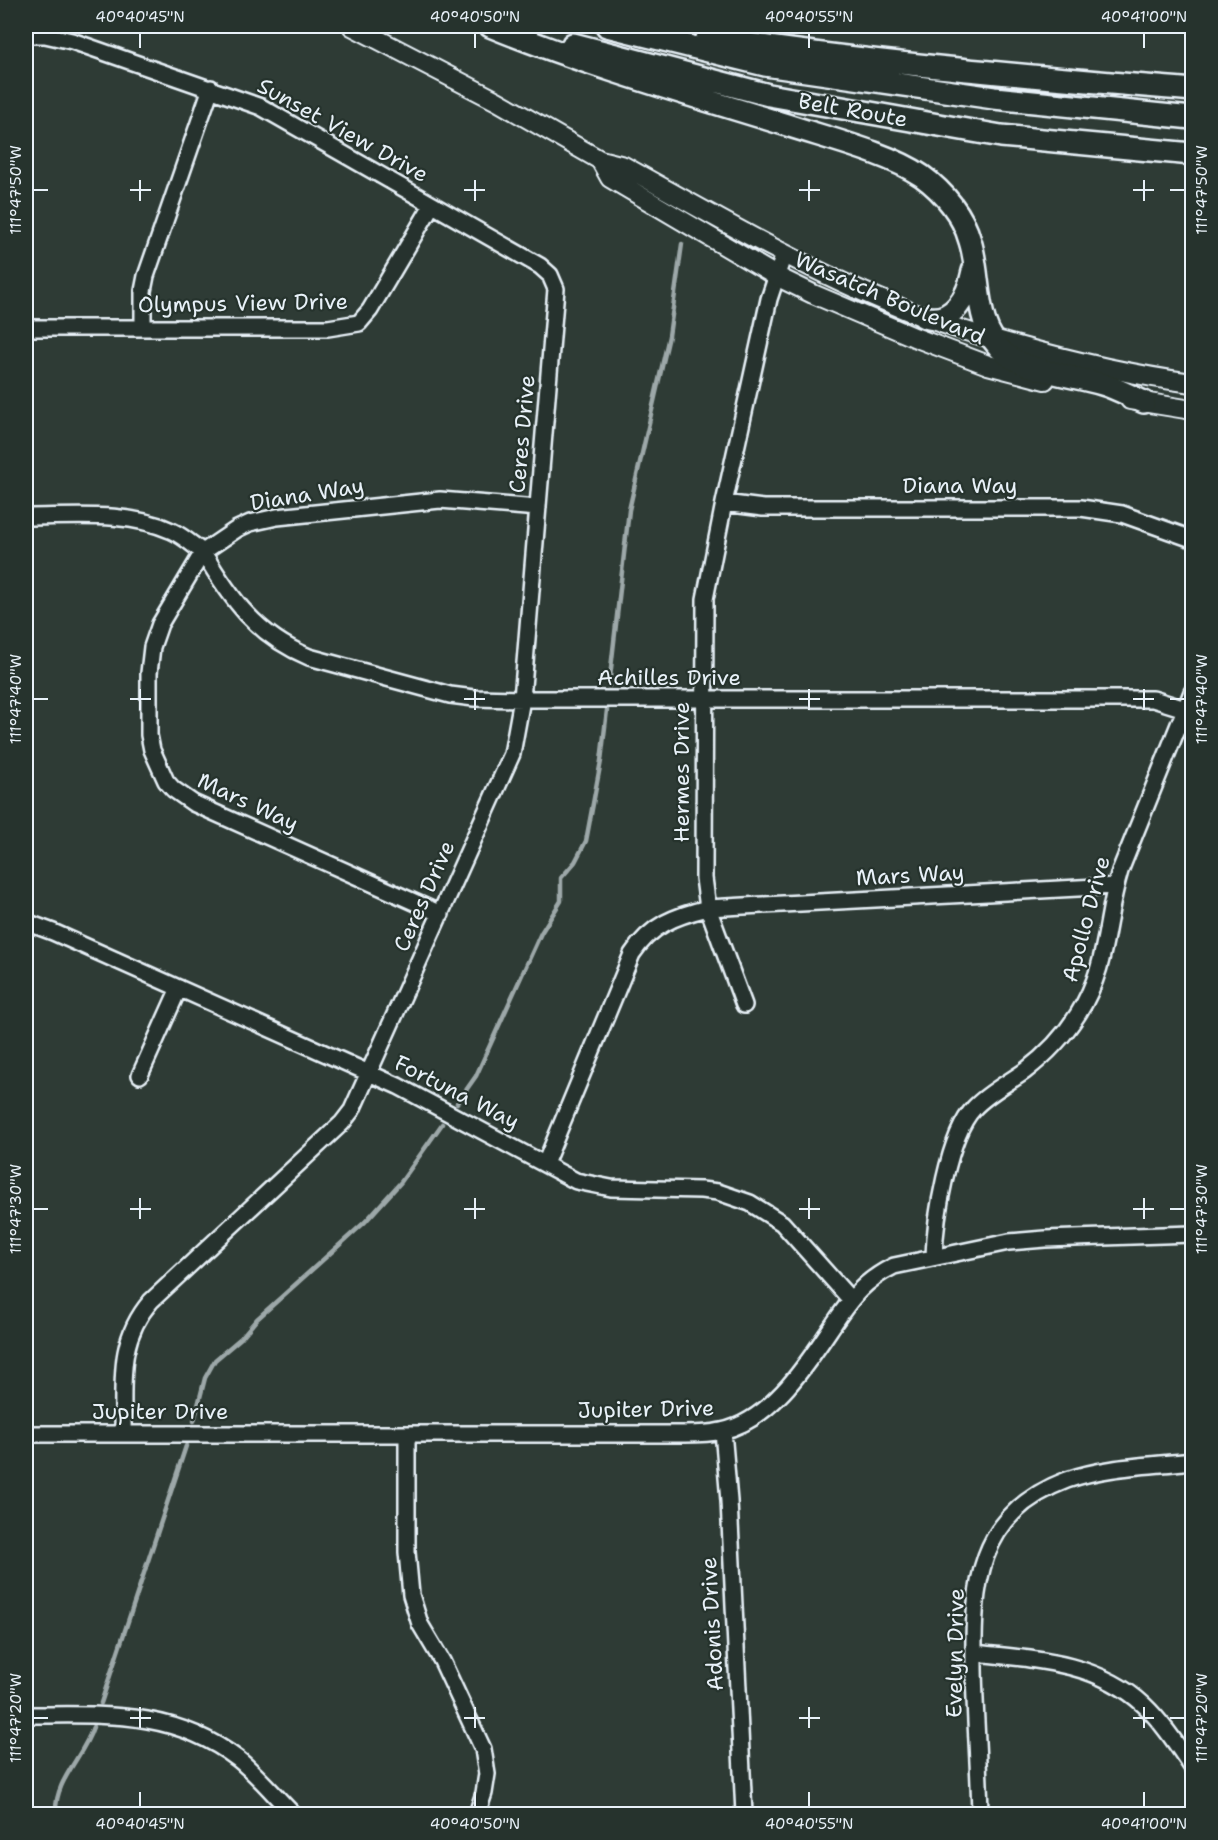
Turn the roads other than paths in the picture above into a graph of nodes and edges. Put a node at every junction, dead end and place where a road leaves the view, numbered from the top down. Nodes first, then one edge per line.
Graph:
1 (352, 26) edge
2 (490, 26) edge
3 (522, 26) edge
4 (607, 26) edge
5 (632, 26) edge
6 (26, 35) edge
7 (211, 88) junction
8 (1192, 90) edge
9 (1192, 118) edge
10 (1192, 154) edge
11 (600, 160) junction
12 (432, 205) junction
13 (784, 254) junction
14 (974, 259) junction
15 (776, 276) junction
16 (554, 281) joint
17 (924, 317) junction
18 (143, 327) junction
19 (26, 328) edge
20 (994, 339) junction
21 (1192, 383) edge
22 (1144, 402) junction
23 (1192, 410) edge
24 (724, 503) junction
25 (538, 508) junction
26 (26, 517) edge
27 (1192, 539) edge
28 (203, 552) junction
29 (1192, 692) edge
30 (522, 699) junction
31 (704, 699) junction
32 (1185, 709) junction
33 (1115, 886) junction
34 (708, 908) junction
35 (441, 914) junction
36 (26, 922) edge
37 (179, 988) junction
38 (744, 1005) dead end
39 (370, 1073) junction
40 (140, 1075) dead end
41 (545, 1164) junction
42 (1192, 1234) edge
43 (934, 1256) junction
44 (850, 1299) junction
45 (723, 1431) junction
46 (123, 1433) junction
47 (26, 1434) edge
48 (407, 1434) junction
49 (1192, 1461) edge
50 (974, 1653) junction
51 (26, 1715) edge
52 (1192, 1767) edge
53 (287, 1812) edge
54 (477, 1815) edge
55 (744, 1815) edge
56 (980, 1815) edge

1 - 11 main road, Wasatch Boulevard
2 - 14 highway
3 - 10 highway, Belt Route
4 - 9 highway, Belt Route
5 - 8 highway
6 - 7 street, Sunset View Drive
7 - 12 street, Sunset View Drive
7 - 18 street
11 - 13 main road, Wasatch Boulevard
11 - 15 main road, Wasatch Boulevard
12 - 16 street, Sunset View Drive
12 - 18 street, Olympus View Drive
13 - 15 street, Hermes Drive
13 - 17 main road, Wasatch Boulevard
14 - 17 highway
14 - 20 highway
15 - 22 main road, Wasatch Boulevard
15 - 24 street, Hermes Drive
16 - 25 street, Ceres Drive
17 - 20 main road, Wasatch Boulevard
18 - 19 street, Olympus View Drive
20 - 21 main road, Wasatch Boulevard
20 - 22 highway
22 - 23 main road, Wasatch Boulevard
24 - 27 street, Diana Way
24 - 31 street, Hermes Drive
25 - 28 street, Diana Way
25 - 30 street, Ceres Drive
26 - 28 street
28 - 30 street, Achilles Drive
28 - 35 street, Mars Way
29 - 32 street, Apollo Drive
30 - 31 street, Achilles Drive
30 - 35 street, Ceres Drive
31 - 32 street, Achilles Drive
31 - 34 street, Hermes Drive
32 - 33 street, Apollo Drive
33 - 34 street, Mars Way
33 - 43 street, Apollo Drive
34 - 38 street, Hermes Drive
34 - 41 street
35 - 39 street, Ceres Drive
36 - 37 street, Fortuna Way
37 - 39 street, Fortuna Way
37 - 40 street
39 - 41 street, Fortuna Way
39 - 46 street, Ceres Drive
41 - 44 street, Fortuna Way
42 - 43 street, Jupiter Drive
43 - 44 street, Jupiter Drive
44 - 45 street, Jupiter Drive
45 - 48 street, Jupiter Drive
45 - 55 street, Adonis Drive
46 - 47 street, Jupiter Drive
46 - 48 street, Jupiter Drive
48 - 54 street
49 - 50 street, Evelyn Drive
50 - 52 street
50 - 56 street, Evelyn Drive
51 - 53 street

